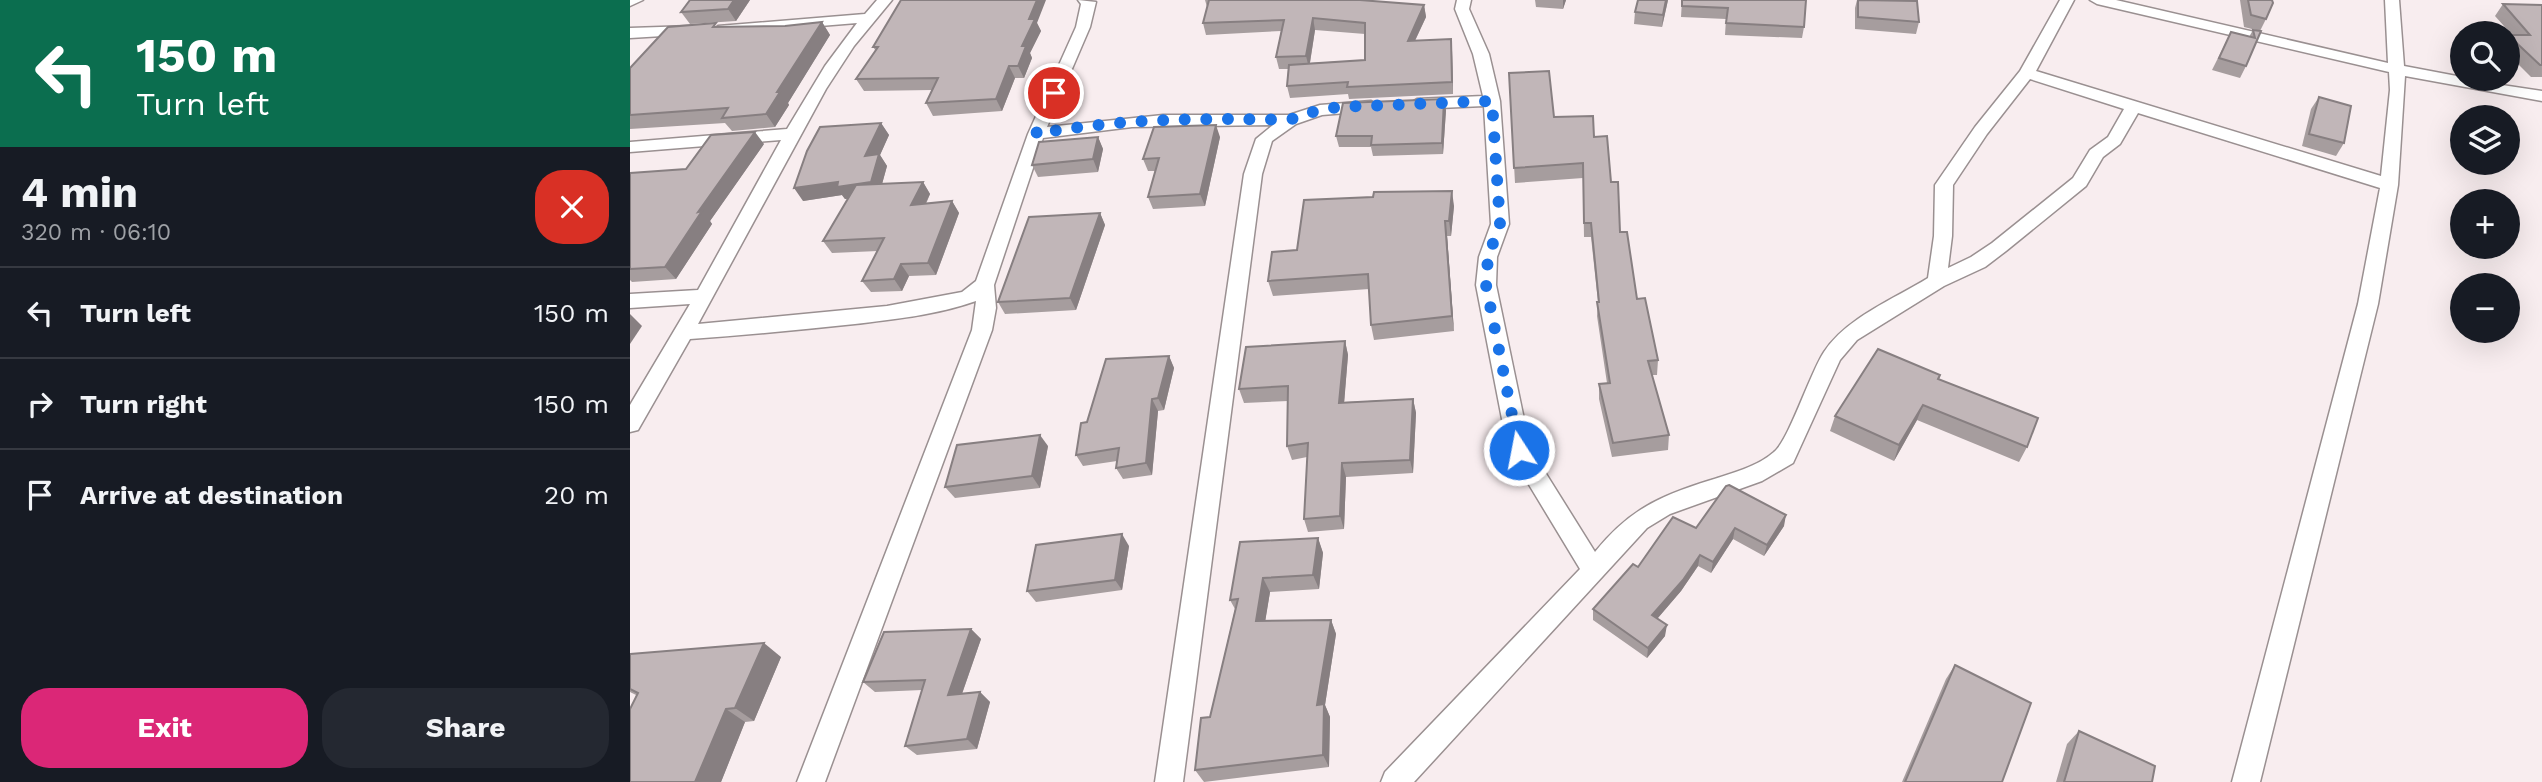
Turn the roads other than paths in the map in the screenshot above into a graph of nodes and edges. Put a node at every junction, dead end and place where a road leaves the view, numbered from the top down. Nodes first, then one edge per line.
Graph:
1 (636, 0) edge
2 (885, 0) edge
3 (1085, 0) edge
4 (1464, 0) edge
5 (2067, 0) edge
6 (2096, 0) edge
7 (2392, 0) edge
8 (630, 2) edge
9 (868, 18) junction
10 (630, 33) edge
11 (2395, 69) junction
12 (2027, 73) junction
13 (2542, 96) edge
14 (1492, 101) junction
15 (2134, 107) junction
16 (1290, 120) junction
17 (793, 134) junction
18 (1036, 134) junction
19 (630, 147) edge
20 (2389, 185) junction
21 (1937, 281) junction
22 (984, 285) junction
23 (705, 296) junction
24 (630, 301) edge
25 (685, 332) junction
26 (630, 424) edge
27 (1594, 571) junction
28 (811, 782) edge
29 (1169, 782) edge
30 (1395, 782) edge
31 (2246, 782) edge

1 - 8 street
2 - 9 street
3 - 18 street
4 - 14 street
5 - 12 street
6 - 11 street
7 - 11 street
9 - 10 street
9 - 17 street
11 - 13 street
11 - 20 street
12 - 15 street
12 - 21 street
14 - 16 street
14 - 27 street
15 - 20 street
15 - 21 street
16 - 18 street
16 - 29 street
17 - 19 street
17 - 23 street
18 - 22 street
20 - 31 street
21 - 27 street
22 - 25 street
22 - 28 street
23 - 24 street
23 - 25 street
25 - 26 street
27 - 30 street

